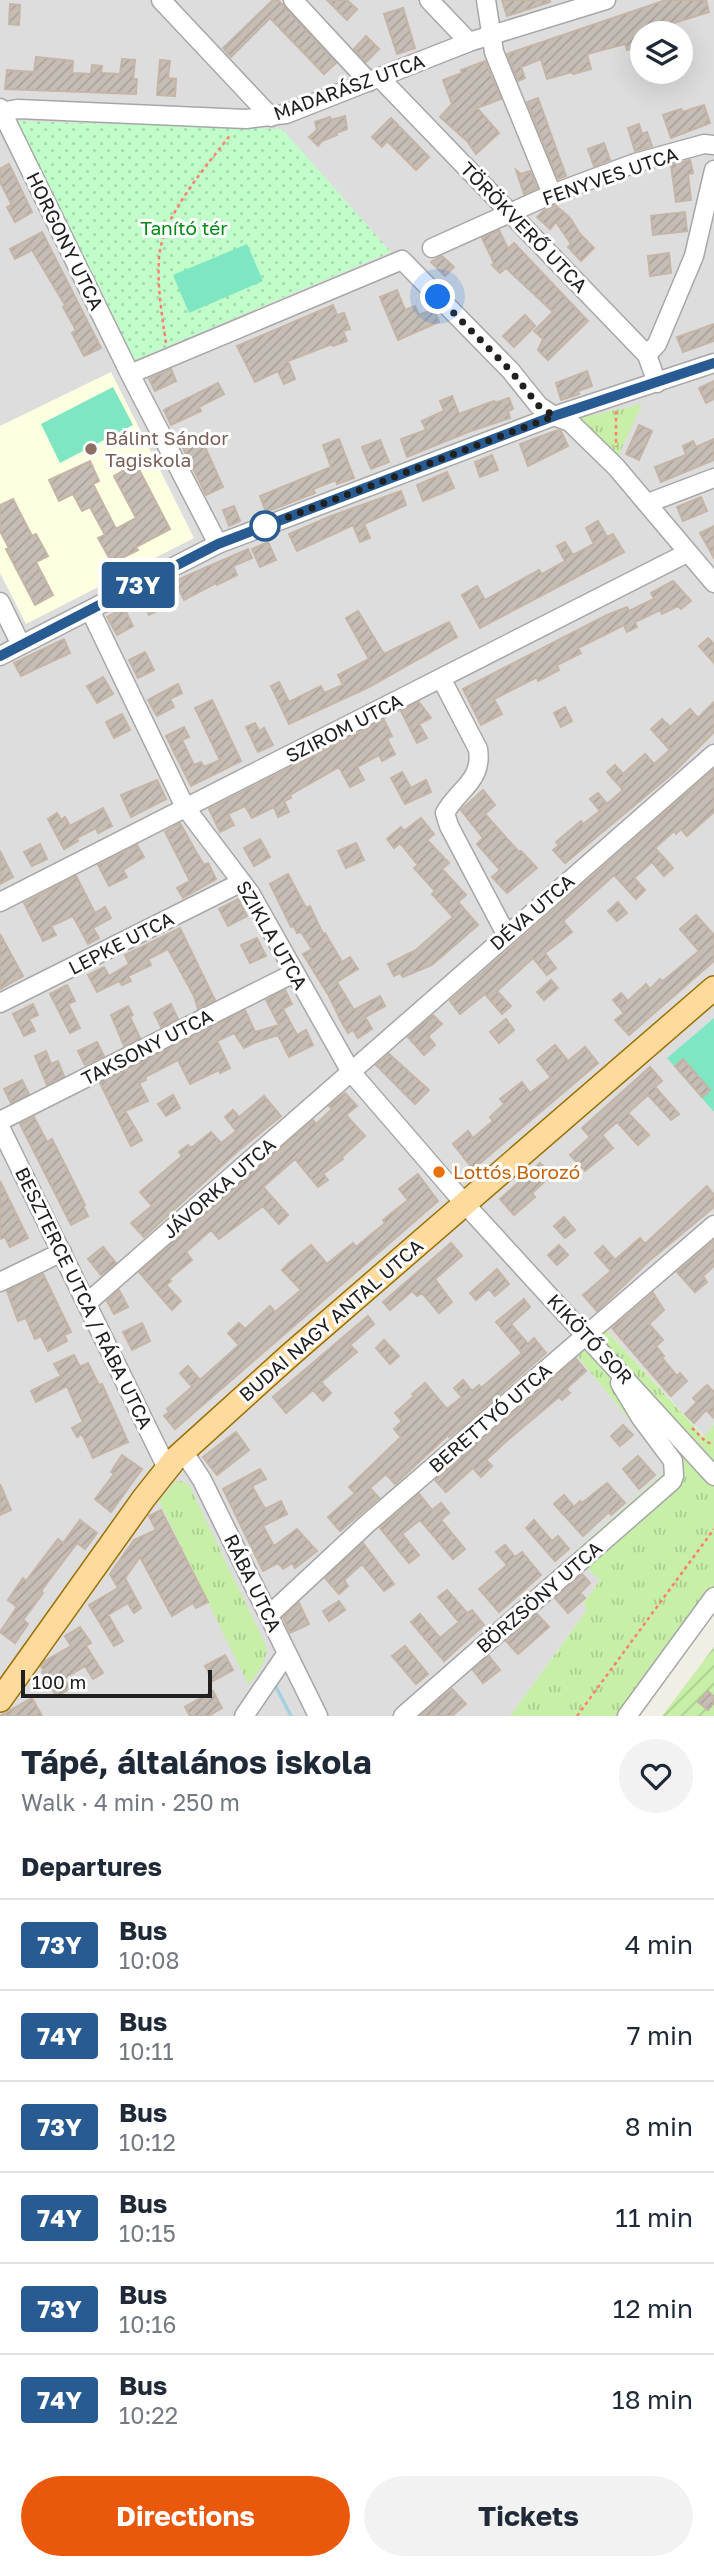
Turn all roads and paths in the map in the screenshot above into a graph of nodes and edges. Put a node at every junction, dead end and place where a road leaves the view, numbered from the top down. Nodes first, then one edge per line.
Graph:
1 (161, 0) edge
2 (293, 0) edge
3 (429, 0) edge
4 (486, 0) edge
5 (606, 0) edge
6 (492, 35) junction
7 (468, 42) junction
8 (374, 80) junction
9 (1, 111) edge
10 (271, 117) junction
11 (246, 119) junction
12 (714, 145) edge
13 (714, 170) edge
14 (552, 194) junction
15 (511, 212) junction
16 (432, 248) dead end
17 (647, 355) junction
18 (168, 357) junction
19 (714, 363) edge
20 (130, 373) junction
21 (657, 383) junction
22 (616, 396) junction
23 (554, 416) junction
24 (616, 467) junction
25 (714, 478) edge
26 (648, 503) junction
27 (218, 544) junction
28 (687, 553) junction
29 (714, 583) edge
30 (0, 602) edge
31 (90, 610) junction
32 (21, 645) junction
33 (0, 656) edge
34 (441, 678) junction
35 (714, 754) edge
36 (185, 807) junction
37 (242, 882) junction
38 (0, 902) edge
39 (506, 934) junction
40 (295, 974) junction
41 (714, 988) edge
42 (0, 1003) edge
43 (351, 1072) junction
44 (0, 1121) edge
45 (0, 1127) edge
46 (465, 1204) junction
47 (714, 1225) edge
48 (62, 1252) junction
49 (0, 1282) edge
50 (87, 1303) junction
51 (586, 1335) junction
52 (614, 1365) junction
53 (175, 1460) junction
54 (714, 1476) edge
55 (714, 1528) edge
56 (714, 1597) edge
57 (269, 1615) junction
58 (287, 1653) junction
59 (0, 1700) edge
60 (244, 1716) edge
61 (318, 1716) edge
62 (403, 1716) edge
63 (577, 1716) edge
64 (627, 1716) edge

1 - 10 street
2 - 8 street, TÖRÖKVERŐ UTCA
3 - 7 street
4 - 6 street
5 - 6 street, MADARÁSZ UTCA
6 - 7 street, MADARÁSZ UTCA
6 - 14 street
7 - 8 street, MADARÁSZ UTCA
8 - 10 street, MADARÁSZ UTCA
8 - 15 street, TÖRÖKVERŐ UTCA
9 - 11 street, MADARÁSZ UTCA
9 - 20 street, HORGONY UTCA
10 - 11 street, MADARÁSZ UTCA
11 - 18 path
12 - 14 street, FENYVES UTCA
13 - 17 street
14 - 15 street, FENYVES UTCA
15 - 16 street, FENYVES UTCA
15 - 17 street, TÖRÖKVERŐ UTCA
17 - 21 street, TÖRÖKVERŐ UTCA
18 - 20 street
18 - 23 street
19 - 21 street
20 - 27 street, HORGONY UTCA
21 - 22 street
22 - 23 street
22 - 24 path
23 - 24 street
23 - 27 street
24 - 26 street
25 - 26 street
26 - 28 street
27 - 31 street
28 - 29 street
28 - 34 street, SZIROM UTCA
30 - 32 street
31 - 32 street
31 - 36 street, SZIKLA UTCA
32 - 33 street
34 - 36 street, SZIROM UTCA
34 - 39 street
35 - 39 street, DÉVA UTCA
36 - 37 street, SZIKLA UTCA
36 - 38 street, SZIROM UTCA
37 - 40 street, SZIKLA UTCA
37 - 42 street, LEPKE UTCA
39 - 43 street, DÉVA UTCA
40 - 43 street, SZIKLA UTCA
40 - 44 street, TAKSONY UTCA
41 - 46 main road, BUDAI NAGY ANTAL UTCA
43 - 46 street, SZIKLA UTCA
43 - 50 street, JÁVORKA UTCA
45 - 48 street, BESZTERCE UTCA / RÁBA UTCA
46 - 51 street, KIKÖTŐ SOR
46 - 53 main road, BUDAI NAGY ANTAL UTCA
47 - 51 street, BERETTYÓ UTCA
48 - 49 street
48 - 50 street, BESZTERCE UTCA / RÁBA UTCA
50 - 53 street, BESZTERCE UTCA / RÁBA UTCA
51 - 52 street, KIKÖTŐ SOR
51 - 57 street, BERETTYÓ UTCA
52 - 54 street, KIKÖTŐ SOR
52 - 62 street, BÖRZSÖNY UTCA
53 - 57 street, RÁBA UTCA
53 - 59 main road, BUDAI NAGY ANTAL UTCA
55 - 63 path
56 - 64 street
57 - 58 street, RÁBA UTCA
58 - 60 street
58 - 61 street, RÁBA UTCA

